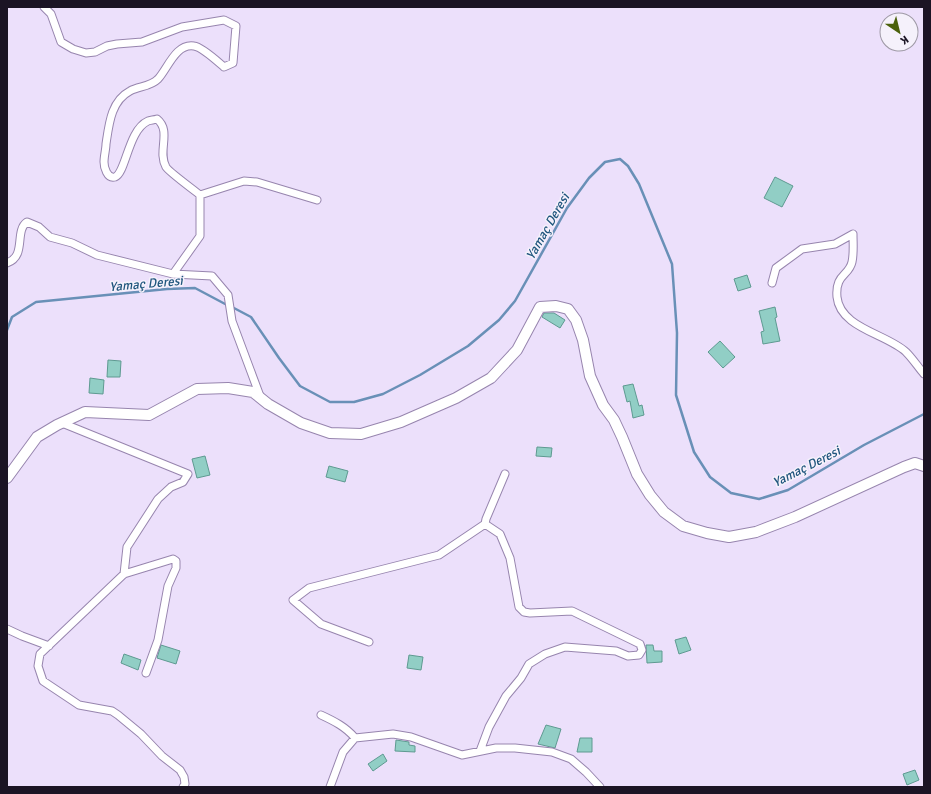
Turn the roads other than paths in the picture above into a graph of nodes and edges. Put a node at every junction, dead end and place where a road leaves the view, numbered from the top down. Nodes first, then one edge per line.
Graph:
1 (44, 7) edge
2 (200, 195) junction
3 (317, 200) dead end
4 (7, 263) edge
5 (173, 274) junction
6 (772, 282) dead end
7 (924, 374) edge
8 (261, 399) junction
9 (62, 423) junction
10 (924, 466) edge
11 (505, 474) dead end
12 (7, 478) edge
13 (485, 524) junction
14 (124, 574) junction
15 (7, 629) edge
16 (369, 642) dead end
17 (49, 646) junction
18 (146, 673) dead end
19 (321, 715) dead end
20 (355, 738) junction
21 (480, 751) junction
22 (183, 787) edge
23 (330, 787) edge
24 (600, 787) edge

1 - 2 street
2 - 3 street
2 - 5 street
4 - 5 street
5 - 8 street
6 - 7 street
8 - 9 street
8 - 10 street
9 - 12 street
9 - 14 street
11 - 13 street
13 - 16 street
13 - 21 street
14 - 17 street
14 - 18 street
15 - 17 street
17 - 22 street
19 - 20 street
20 - 21 street
20 - 23 street
21 - 24 street

